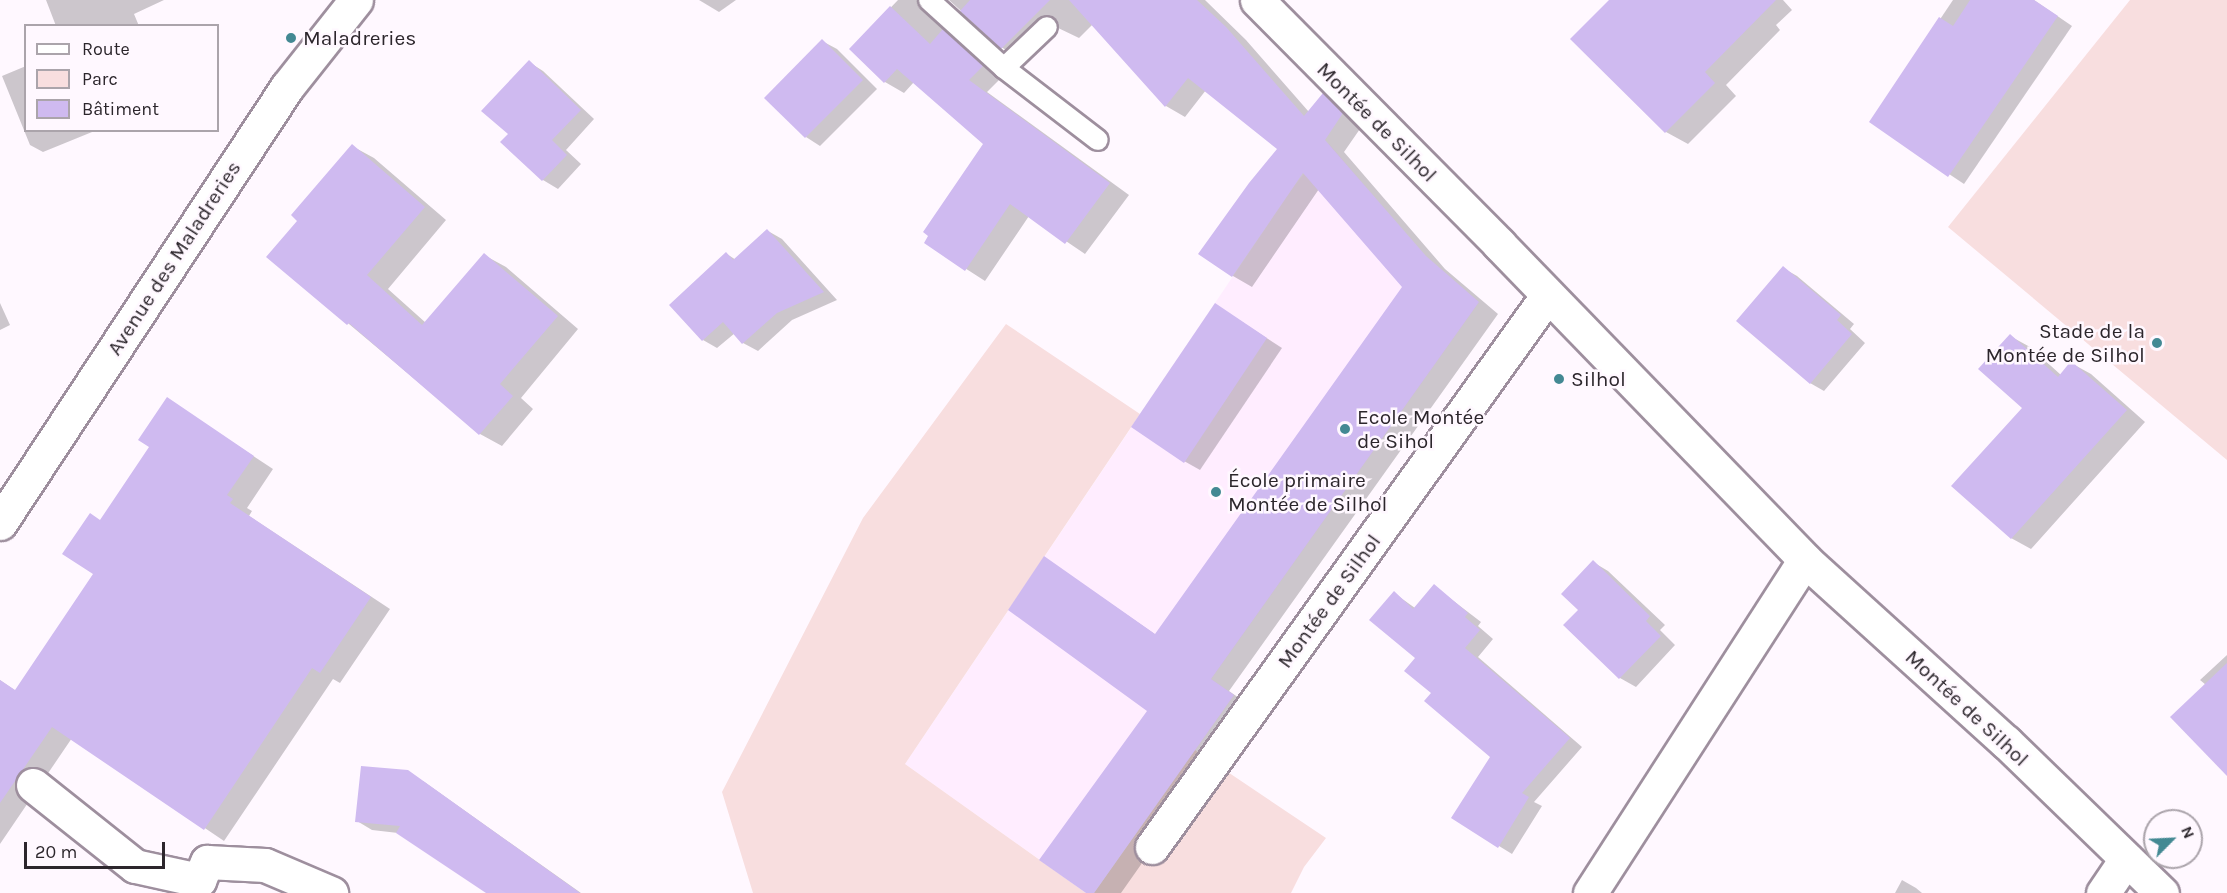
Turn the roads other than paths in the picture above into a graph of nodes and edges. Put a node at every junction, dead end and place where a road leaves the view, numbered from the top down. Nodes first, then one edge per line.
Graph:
1 (356, 0) edge
2 (929, 0) edge
3 (1257, 0) edge
4 (1047, 27) dead end
5 (1004, 68) junction
6 (1098, 140) dead end
7 (1547, 296) junction
8 (0, 523) edge
9 (1805, 560) junction
10 (33, 785) dead end
11 (1152, 847) dead end
12 (2126, 859) junction
13 (331, 893) edge
14 (1590, 893) edge
15 (2103, 893) edge
16 (2162, 893) edge

1 - 8 street, Avenue des Maladreries
2 - 5 lane
3 - 7 street, Montée de Silhol
4 - 5 lane
5 - 6 lane
7 - 9 street, Montée de Silhol
7 - 11 street, Montée de Silhol
9 - 12 street, Montée de Silhol
9 - 14 street
10 - 13 street
12 - 15 street
12 - 16 street, Montée de Silhol

